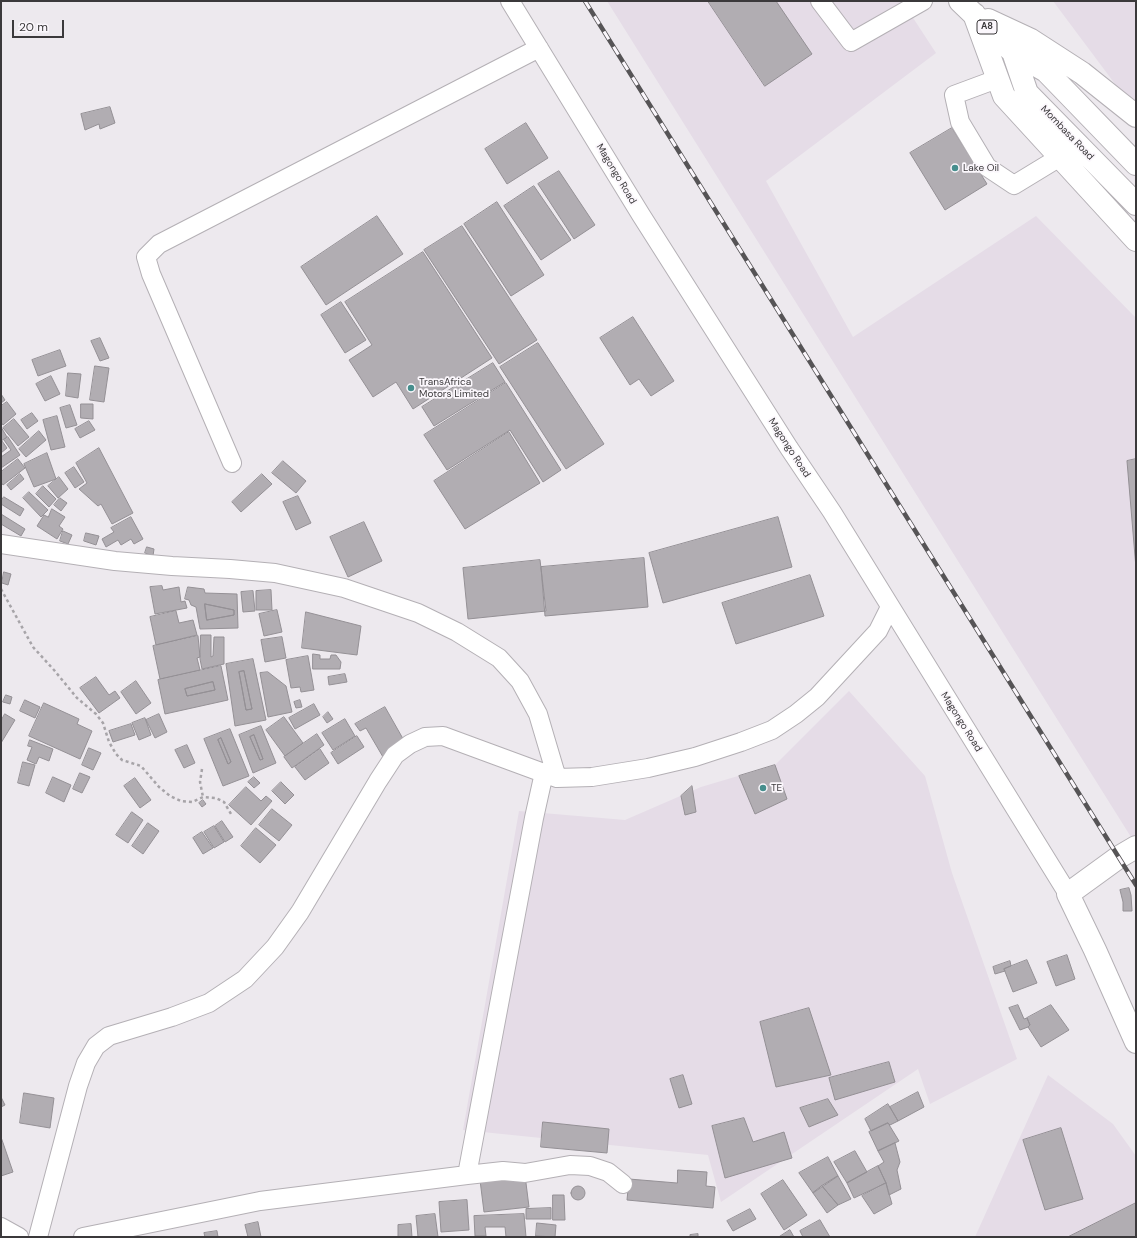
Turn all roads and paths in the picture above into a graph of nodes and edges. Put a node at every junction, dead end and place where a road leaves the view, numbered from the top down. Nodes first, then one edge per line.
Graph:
1 (510, 1) edge
2 (820, 1) edge
3 (923, 1) edge
4 (967, 8) edge
5 (539, 48) junction
6 (1013, 52) junction
7 (997, 79) junction
8 (1136, 116) edge
9 (1060, 157) junction
10 (1136, 164) edge
11 (1136, 204) edge
12 (1136, 240) edge
13 (232, 463) dead end
14 (1, 544) edge
15 (1, 589) edge
16 (890, 607) junction
17 (202, 769) dead end
18 (550, 775) junction
19 (203, 797) junction
20 (231, 814) dead end
21 (1136, 847) edge
22 (1068, 894) junction
23 (1136, 1042) edge
24 (466, 1175) junction
25 (623, 1184) dead end
26 (1, 1227) edge
27 (19, 1237) edge
28 (38, 1237) edge
29 (83, 1237) edge

1 - 5 street, Magongo Road
2 - 3 street
4 - 6 main road, Mombasa Road / A8
4 - 7 main road
4 - 8 main road
5 - 13 street
5 - 16 street, Magongo Road
6 - 10 main road, Mombasa Road
6 - 11 main road, Mombasa Road
7 - 9 main road
7 - 9 street
9 - 12 main road
14 - 18 street
15 - 19 path
16 - 18 street
16 - 22 street, Magongo Road
17 - 19 path
18 - 24 street
18 - 28 street
19 - 20 path
21 - 22 main road
22 - 23 main road, Magongo Road
24 - 25 street
24 - 29 street
26 - 27 street

